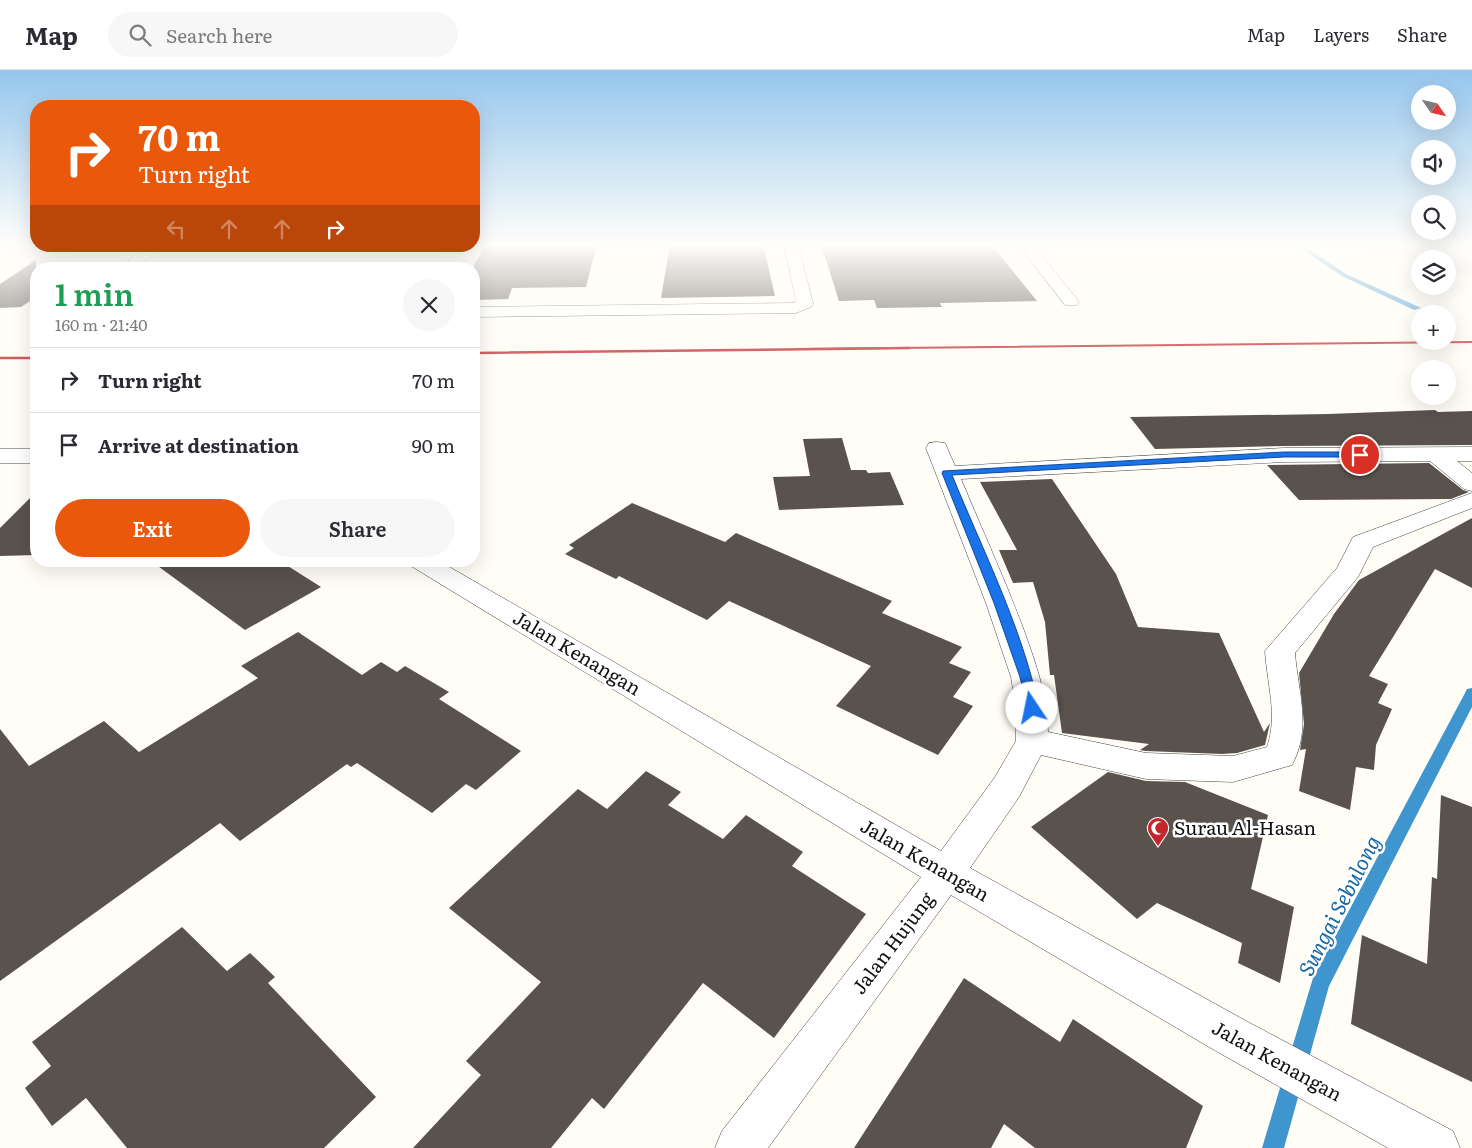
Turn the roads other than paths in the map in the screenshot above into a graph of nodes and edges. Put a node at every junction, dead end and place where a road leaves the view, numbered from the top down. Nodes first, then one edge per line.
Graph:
1 (803, 294) edge
2 (1065, 294) edge
3 (1071, 302) dead end
4 (480, 312) edge
5 (1472, 454) edge
6 (1436, 455) junction
7 (1472, 484) edge
8 (1472, 500) edge
9 (430, 567) edge
10 (1032, 741) junction
11 (946, 873) junction
12 (739, 1148) edge
13 (1436, 1148) edge

1 - 4 street
2 - 3 street
5 - 6 street
6 - 7 street
6 - 10 street, Jalan Hujung
8 - 10 street
9 - 11 street, Jalan Kenangan
10 - 11 street, Jalan Hujung
11 - 12 street, Jalan Hujung
11 - 13 street, Jalan Kenangan

